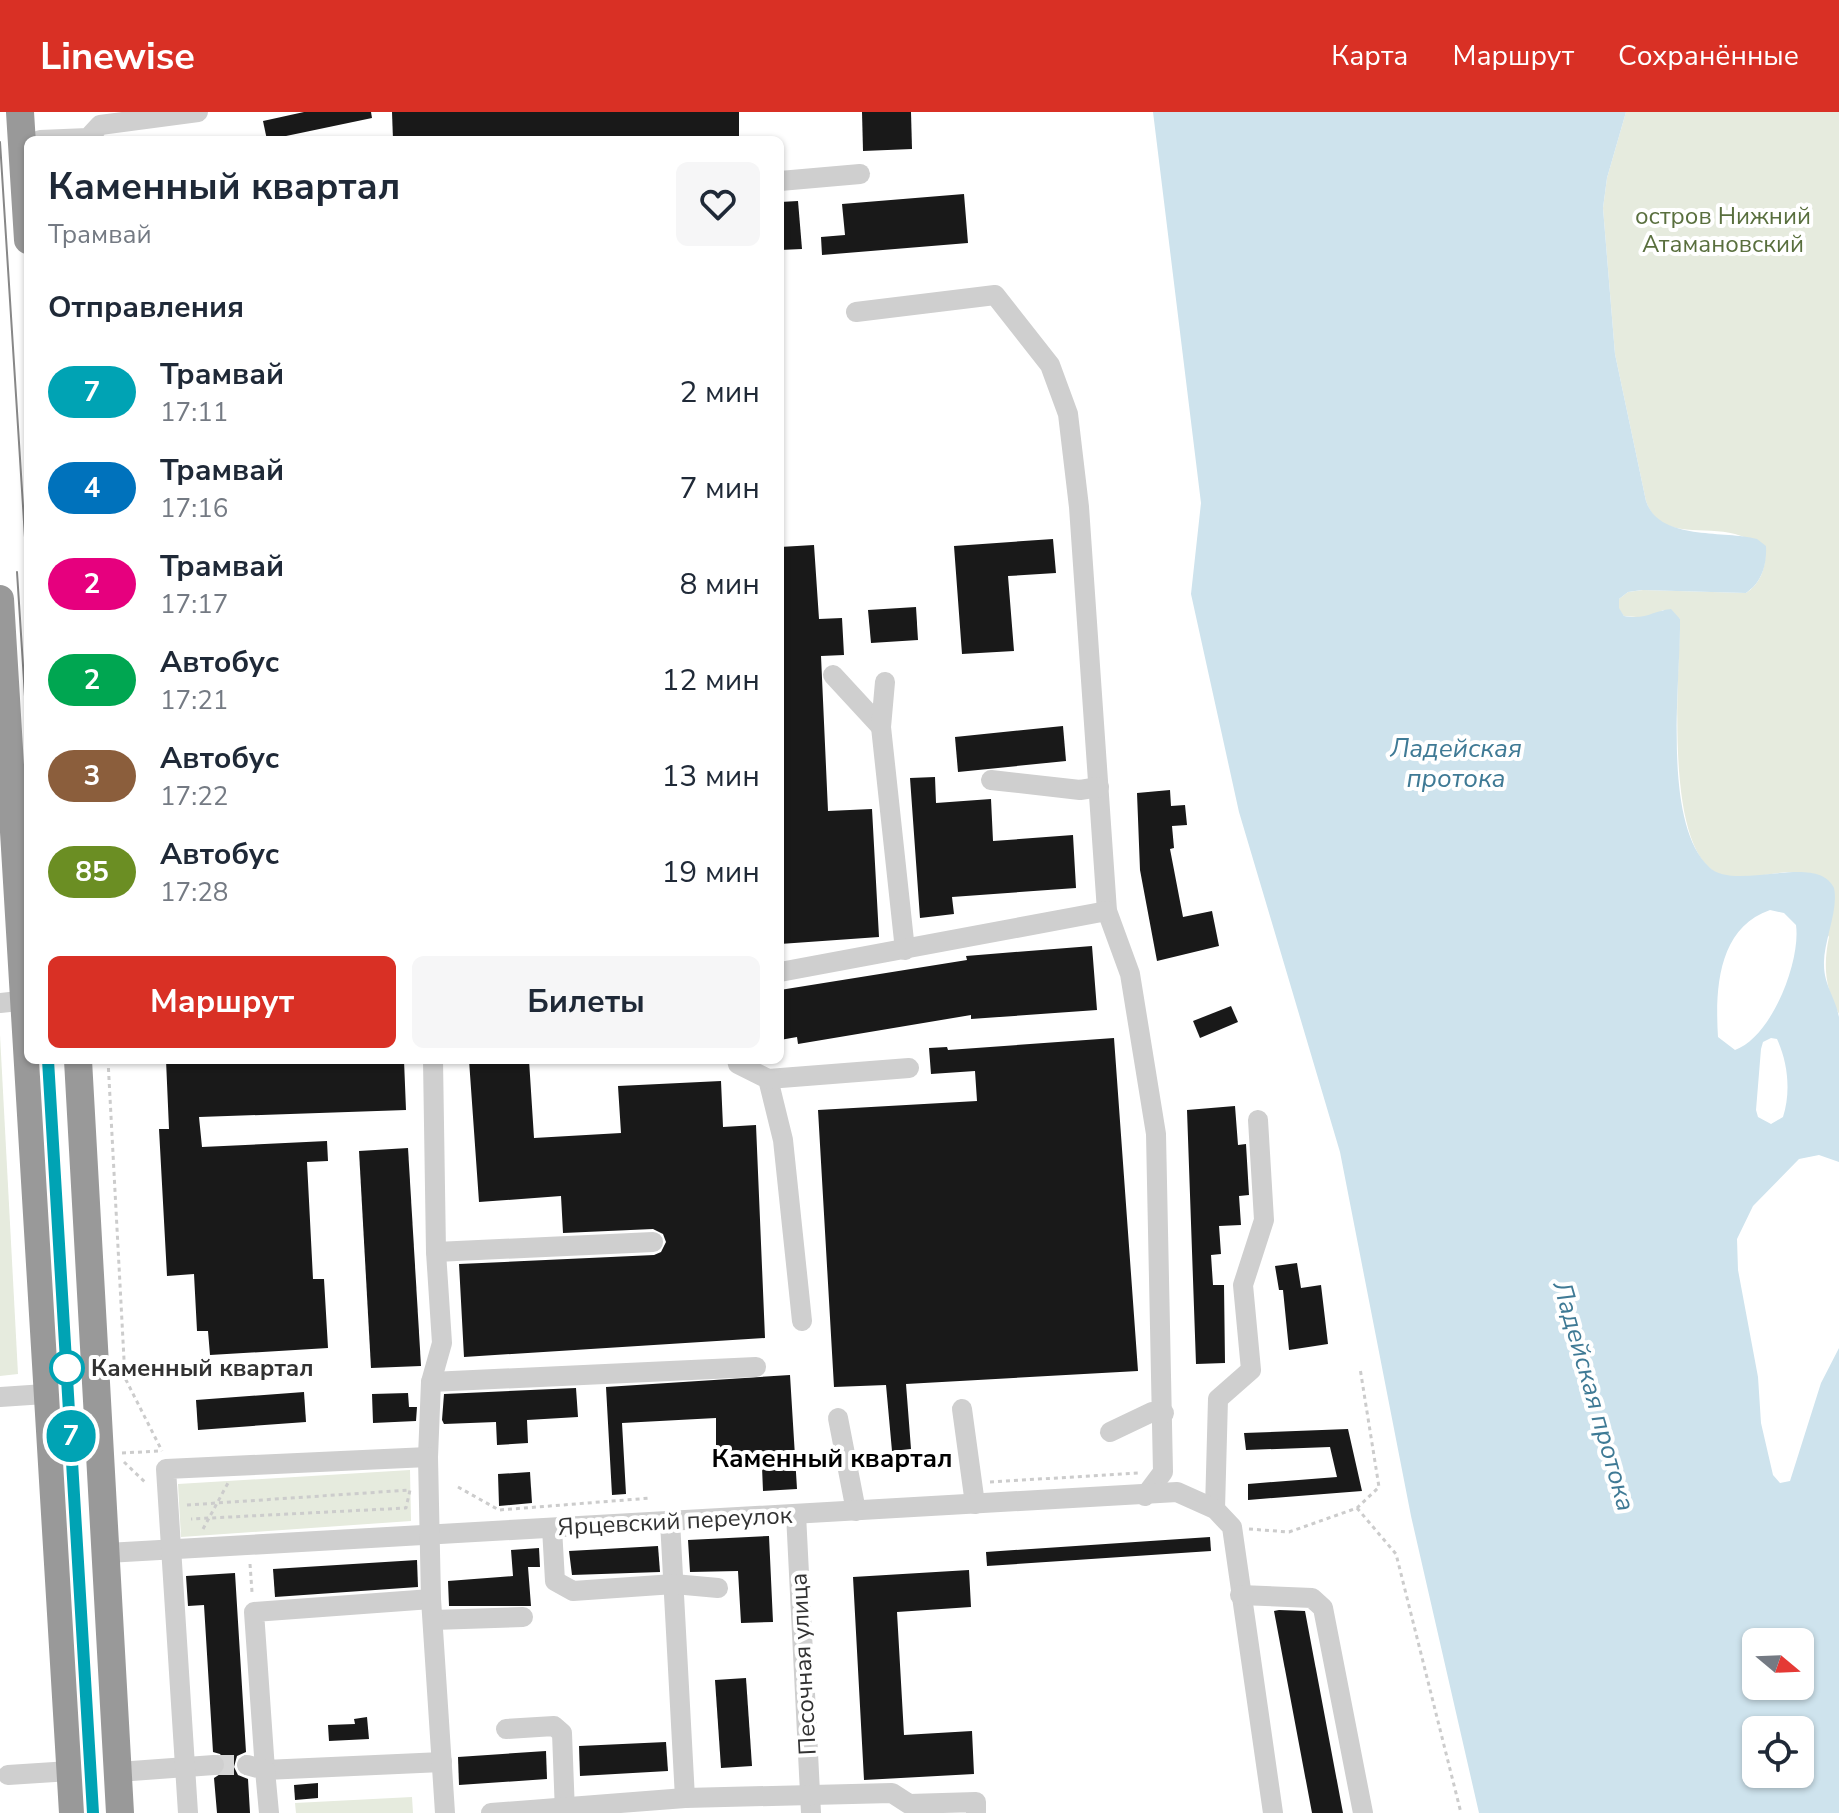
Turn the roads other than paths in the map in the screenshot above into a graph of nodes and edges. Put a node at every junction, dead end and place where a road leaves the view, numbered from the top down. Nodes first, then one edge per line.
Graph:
1 (20, 112) edge
2 (87, 112) edge
3 (198, 112) edge
4 (29, 136) edge
5 (88, 136) edge
6 (90, 136) edge
7 (860, 174) dead end
8 (784, 181) edge
9 (856, 312) dead end
10 (0, 599) edge
11 (833, 675) dead end
12 (885, 682) dead end
13 (881, 727) junction
14 (991, 780) dead end
15 (1099, 787) junction
16 (1107, 911) junction
17 (905, 950) junction
18 (784, 971) edge
19 (17, 1001) edge
20 (78, 1064) edge
21 (433, 1064) edge
22 (738, 1064) edge
23 (909, 1068) dead end
24 (768, 1079) junction
25 (1258, 1120) dead end
26 (653, 1242) dead end
27 (436, 1252) junction
28 (802, 1321) dead end
29 (756, 1367) dead end
30 (431, 1382) junction
31 (45, 1394) junction
32 (0, 1397) edge
33 (962, 1409) dead end
34 (1164, 1413) junction
35 (838, 1418) dead end
36 (1110, 1432) dead end
37 (428, 1457) junction
38 (1145, 1496) junction
39 (975, 1504) junction
40 (1215, 1509) junction
41 (856, 1511) junction
42 (796, 1514) junction
43 (670, 1521) junction
44 (552, 1528) junction
45 (429, 1535) junction
46 (171, 1551) junction
47 (107, 1553) junction
48 (674, 1584) junction
49 (718, 1588) dead end
50 (1240, 1595) junction
51 (432, 1610) junction
52 (523, 1617) dead end
53 (506, 1729) dead end
54 (442, 1762) junction
55 (214, 1765) tunnel mouth
56 (256, 1767) junction
57 (186, 1769) junction
58 (70, 1771) junction
59 (118, 1772) junction
60 (8, 1775) dead end
61 (685, 1798) junction
62 (810, 1804) edge
63 (565, 1810) edge
64 (73, 1813) edge
65 (120, 1813) edge
66 (188, 1813) edge
67 (269, 1813) edge
68 (445, 1813) edge
69 (491, 1813) edge
70 (976, 1813) edge
71 (1273, 1813) edge
72 (1363, 1813) edge

1 - 4 highway
2 - 5 street
3 - 6 street
7 - 8 street
9 - 15 street
10 - 19 highway
11 - 13 street
12 - 13 street
13 - 17 street
14 - 15 street
15 - 16 street
16 - 17 street
16 - 34 street
17 - 18 street
19 - 31 highway
20 - 47 highway
21 - 27 street
22 - 24 street
23 - 24 street
24 - 28 street
25 - 40 street
26 - 27 street
27 - 30 street
29 - 30 street
30 - 37 street
31 - 32 street
31 - 58 highway
33 - 39 street
34 - 36 street
34 - 38 street
35 - 41 street
37 - 45 street
37 - 46 street
38 - 39 street, Ярцевский переулок
38 - 40 street, Ярцевский переулок
39 - 41 street, Ярцевский переулок
40 - 50 street, Ярцевский переулок
41 - 42 street, Ярцевский переулок
42 - 43 street, Ярцевский переулок
42 - 62 street, Песочная улица
43 - 44 street, Ярцевский переулок
43 - 48 street
44 - 45 street, Ярцевский переулок
44 - 48 street
45 - 46 street, Ярцевский переулок
45 - 51 street
46 - 47 street, Ярцевский переулок
46 - 57 street
47 - 59 highway
48 - 49 street
48 - 61 street
50 - 71 street
50 - 72 street
51 - 52 street
51 - 54 street
51 - 56 street
53 - 63 street
54 - 56 street
54 - 68 street
55 - 57 street
56 - 67 street
57 - 59 street
57 - 66 street
58 - 60 street
58 - 64 highway
59 - 65 highway
61 - 62 street
61 - 63 street
62 - 70 street
63 - 69 street

